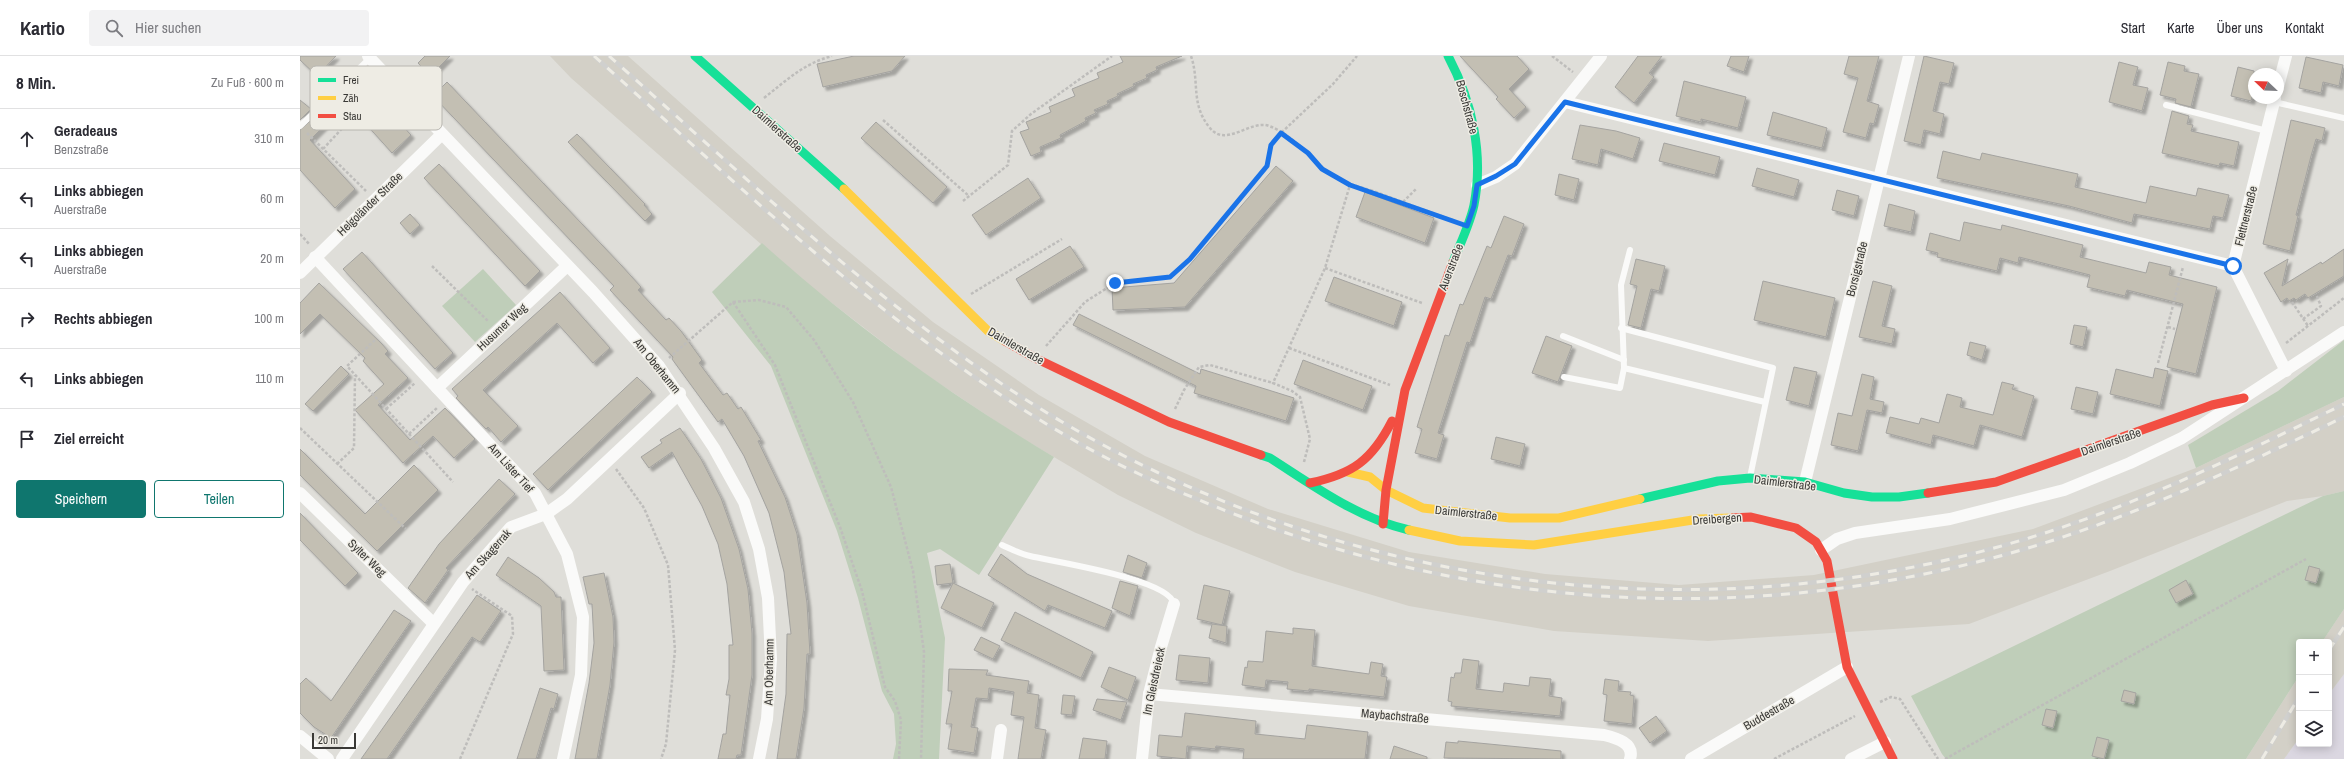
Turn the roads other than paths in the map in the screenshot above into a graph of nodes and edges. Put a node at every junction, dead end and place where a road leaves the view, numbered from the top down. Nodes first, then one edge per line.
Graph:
1 (695, 56) edge
2 (1448, 56) edge
3 (1601, 56) edge
4 (1909, 56) edge
5 (2286, 56) edge
6 (369, 57) edge
7 (360, 66) edge
8 (377, 66) edge
9 (2283, 68) edge
10 (1565, 102) junction
11 (2284, 102) edge
12 (2274, 104) edge
13 (2166, 105) dead end
14 (310, 116) edge
15 (2344, 118) edge
16 (300, 126) edge
17 (436, 130) edge
18 (2267, 131) junction
19 (441, 135) junction
20 (1878, 179) junction
21 (1477, 185) junction
22 (1630, 250) dead end
23 (315, 257) junction
24 (567, 266) junction
25 (2233, 266) junction
26 (300, 273) edge
27 (1621, 328) junction
28 (2344, 332) edge
29 (1563, 336) dead end
30 (1624, 360) junction
31 (1624, 368) junction
32 (2286, 371) junction
33 (1564, 377) dead end
34 (437, 388) junction
35 (1405, 390) junction
36 (680, 393) junction
37 (2244, 398) junction
38 (1765, 402) junction
39 (1348, 472) junction
40 (1750, 478) junction
41 (1310, 482) junction
42 (1806, 482) junction
43 (1386, 490) junction
44 (300, 493) edge
45 (546, 514) junction
46 (1384, 524) junction
47 (1002, 545) dead end
48 (1821, 550) junction
49 (1174, 604) joint
50 (433, 623) junction
51 (1847, 667) junction
52 (1149, 694) junction
53 (1001, 730) dead end
54 (300, 736) edge
55 (1885, 742) junction
56 (1631, 757) edge
57 (328, 759) edge
58 (342, 759) edge
59 (563, 759) edge
60 (759, 759) edge
61 (997, 759) edge
62 (1142, 759) edge
63 (1691, 759) edge
64 (1851, 759) edge
65 (1893, 759) edge

1 - 41 street, Daimlerstraße
2 - 21 street, Boschstraße
3 - 10 street
4 - 20 street, Borsigstraße
5 - 9 street
6 - 7 lane
6 - 8 street, Am Oberhamm
10 - 20 street
10 - 21 street
11 - 15 lane
12 - 18 street, Flettnerstraße
13 - 18 lane
14 - 16 lane
17 - 19 street, Am Oberhamm
18 - 25 street, Flettnerstraße
19 - 23 street, Helgoländer Straße
19 - 24 street, Am Oberhamm
20 - 25 street
20 - 42 street, Borsigstraße
21 - 35 street, Auerstraße
22 - 27 lane
23 - 26 street, Helgoländer Straße
23 - 34 street, Am Lister Tief
24 - 34 street, Husumer Weg
24 - 36 street, Am Oberhamm
25 - 32 street
27 - 30 lane
27 - 38 lane
28 - 32 street, Daimlerstraße
29 - 30 lane
30 - 31 lane
31 - 33 lane
31 - 38 lane
32 - 37 street, Daimlerstraße
34 - 45 street, Am Lister Tief
35 - 39 street
35 - 43 street, Auerstraße
36 - 45 street, Am Skagerrak
36 - 60 street, Am Oberhamm
37 - 42 street, Daimlerstraße
37 - 48 street, Daimlerstraße
38 - 40 lane
39 - 41 street
39 - 43 street, Daimlerstraße
40 - 42 street, Daimlerstraße
40 - 43 street, Daimlerstraße
41 - 46 street, Daimlerstraße
43 - 46 street, Auerstraße
44 - 50 street, Sylter Weg
45 - 50 street, Am Skagerrak
45 - 59 street, Am Lister Tief
46 - 48 street, Dreibergen
47 - 49 lane
48 - 51 street, Dreibergen
49 - 52 street, Im Gleisdreieck
50 - 58 street, Am Skagerrak
51 - 55 street, Dreibergen
51 - 63 street, Buddestraße
52 - 56 street, Maybachstraße
52 - 62 street, Im Gleisdreieck
53 - 61 street
54 - 57 street
55 - 64 street
55 - 65 street, Dreibergen

